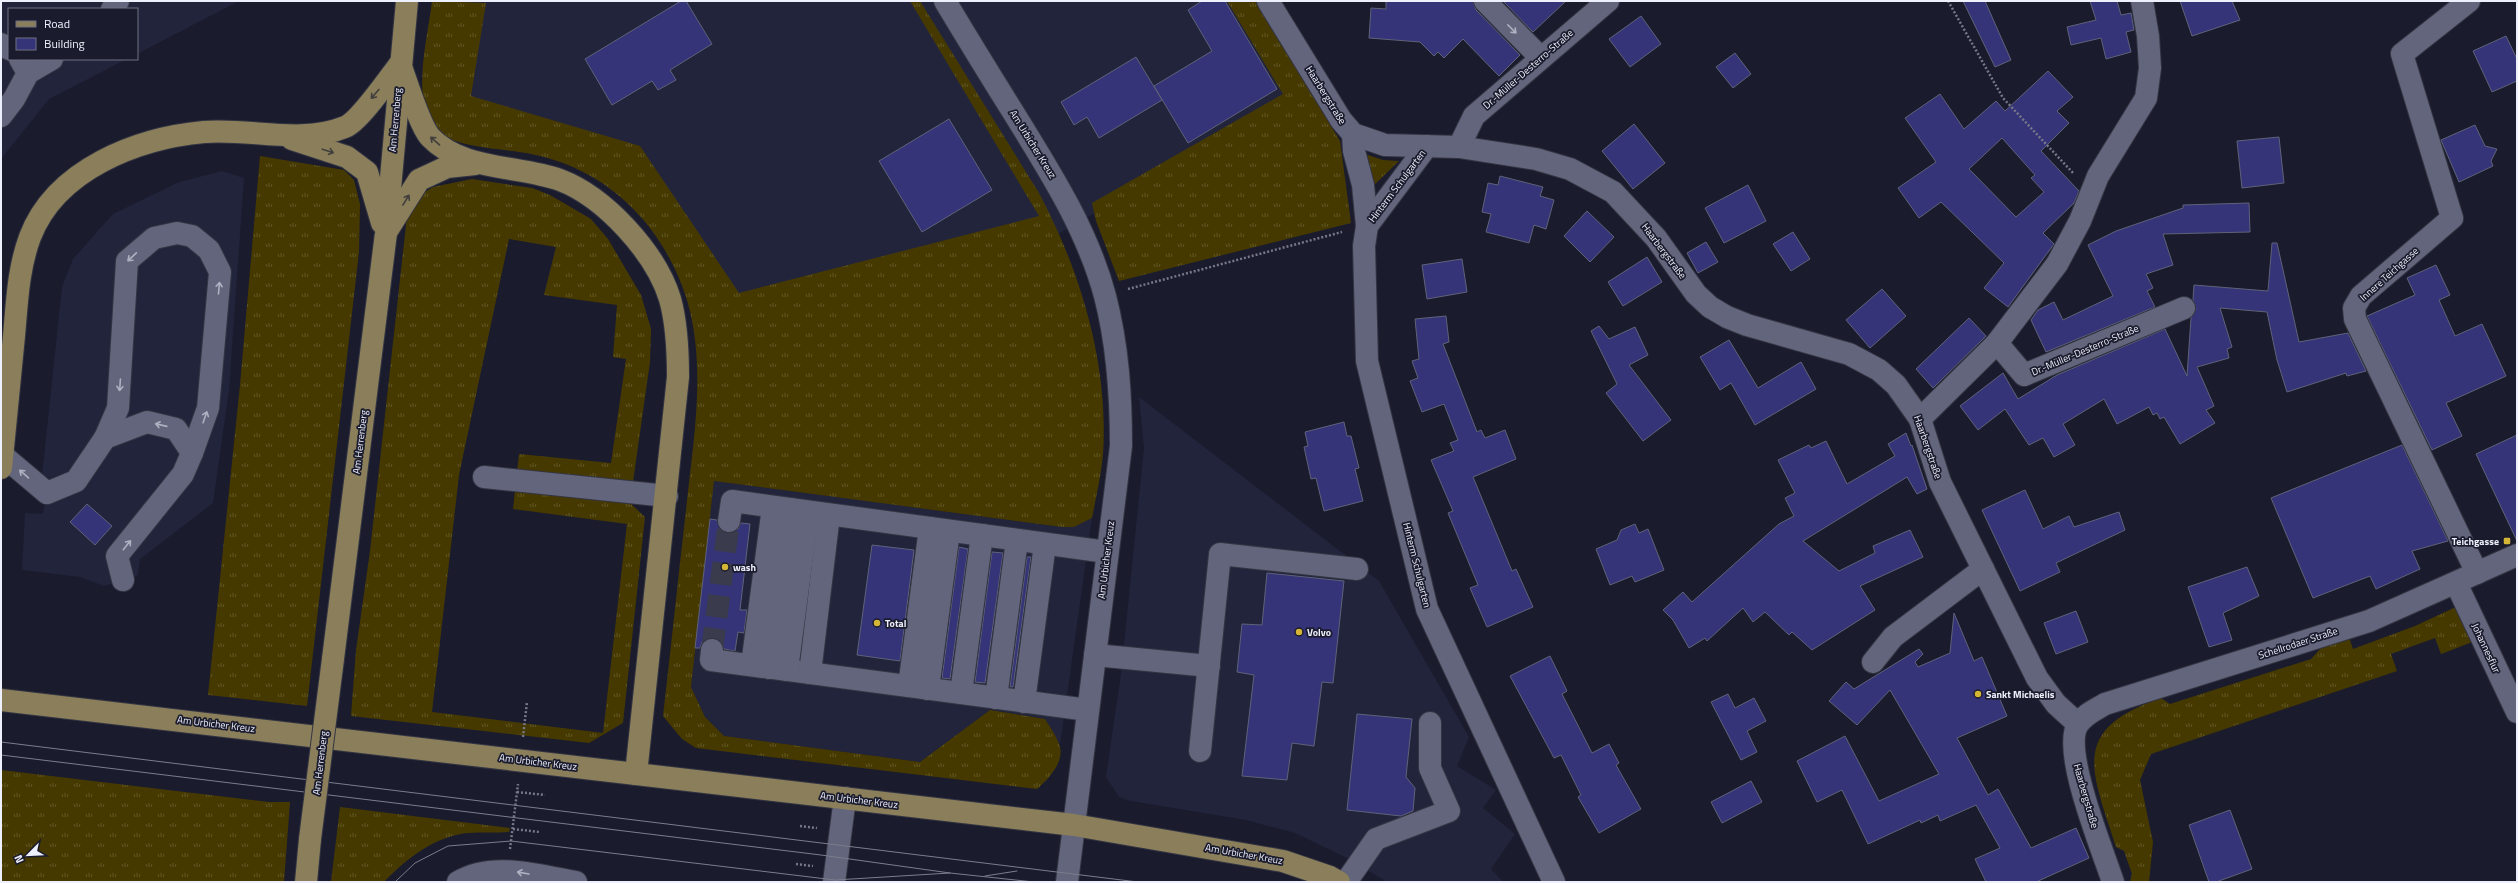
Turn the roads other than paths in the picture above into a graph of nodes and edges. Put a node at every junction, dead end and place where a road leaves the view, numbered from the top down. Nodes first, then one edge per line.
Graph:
1 (407, 1) edge
2 (945, 1) edge
3 (1268, 1) edge
4 (1485, 1) edge
5 (1608, 1) edge
6 (2142, 1) edge
7 (2470, 1) edge
8 (1541, 58) junction
9 (48, 60) edge
10 (400, 64) junction
11 (24, 66) edge
12 (1, 116) edge
13 (1353, 134) junction
14 (278, 135) junction
15 (1427, 146) junction
16 (1459, 147) junction
17 (482, 163) junction
18 (1367, 226) junction
19 (386, 233) junction
20 (2184, 308) dead end
21 (1997, 343) junction
22 (1920, 419) junction
23 (105, 438) junction
24 (192, 454) junction
25 (2, 461) edge
26 (484, 477) dead end
27 (667, 496) junction
28 (791, 509) junction
29 (829, 515) junction
30 (729, 521) tunnel mouth
31 (963, 532) junction
32 (1029, 541) junction
33 (1107, 552) junction
34 (2517, 555) edge
35 (1357, 569) dead end
36 (1983, 569) junction
37 (2477, 573) junction
38 (123, 580) dead end
39 (2456, 583) junction
40 (712, 650) dead end
41 (1095, 655) junction
42 (1873, 662) dead end
43 (1209, 666) junction
44 (770, 668) junction
45 (810, 672) junction
46 (942, 691) junction
47 (1, 700) edge
48 (1008, 700) junction
49 (1088, 710) junction
50 (2517, 712) edge
51 (1430, 723) dead end
52 (2078, 724) junction
53 (1200, 751) dead end
54 (636, 774) junction
55 (845, 798) junction
56 (1074, 825) junction
57 (826, 874) edge
58 (306, 882) edge
59 (458, 882) edge
60 (576, 882) edge
61 (1067, 882) edge
62 (1339, 882) edge
63 (1346, 882) edge
64 (1554, 882) edge
65 (2113, 882) edge

1 - 10 main road, Am Herrenberg
2 - 33 street, Am Urbicher Kreuz
3 - 13 street, Haarbergstraße
4 -> 8 street
5 - 8 street, Dr.-Müller-Desterro-Straße
6 - 21 street
7 - 37 street, Innere Teichgasse
8 - 16 street, Dr.-Müller-Desterro-Straße
9 - 11 street
10 -> 14 main road
17 -> 10 main road
10 - 19 main road, Am Herrenberg
11 - 12 street
13 - 15 street, Haarbergstraße
13 - 18 street, Hinterm Schulgarten
14 -> 19 main road
14 - 25 main road
15 - 16 street, Haarbergstraße
15 - 18 street, Hinterm Schulgarten
16 - 22 street, Haarbergstraße
19 -> 17 main road
17 - 27 main road
18 - 64 street, Hinterm Schulgarten
19 - 58 main road, Am Herrenberg, bridge
20 - 21 street, Dr.-Müller-Desterro-Straße
21 - 22 street
22 - 36 street, Haarbergstraße
24 -> 23 street
24 -> 23 street
23 -> 25 street
38 -> 24 street
26 - 27 street
27 - 54 main road
28 - 29 street
28 - 30 street
28 - 44 street
28 - 44 street
29 - 31 street
29 - 45 street
31 - 32 street
31 - 46 street
31 - 46 street
31 - 46 street
32 - 33 street
32 - 48 street
32 - 48 street
33 - 41 street, Am Urbicher Kreuz
34 - 37 street, Schellrodaer Straße
35 - 43 street
36 - 42 street
36 - 52 street, Haarbergstraße
37 - 39 street, Schellrodaer Straße
39 - 50 street, Johannesflur
39 - 52 street, Schellrodaer Straße
40 - 44 street
41 - 43 street
41 - 49 street, Am Urbicher Kreuz
43 - 53 street
44 - 45 street
45 - 46 street
46 - 48 street
47 - 54 main road, Am Urbicher Kreuz
48 - 49 street
49 - 56 street, Am Urbicher Kreuz
51 - 63 street
52 - 65 street, Haarbergstraße
54 - 55 main road, Am Urbicher Kreuz
55 - 56 main road, Am Urbicher Kreuz
55 - 57 street
56 - 61 street
56 - 62 main road, Am Urbicher Kreuz
60 -> 59 street

